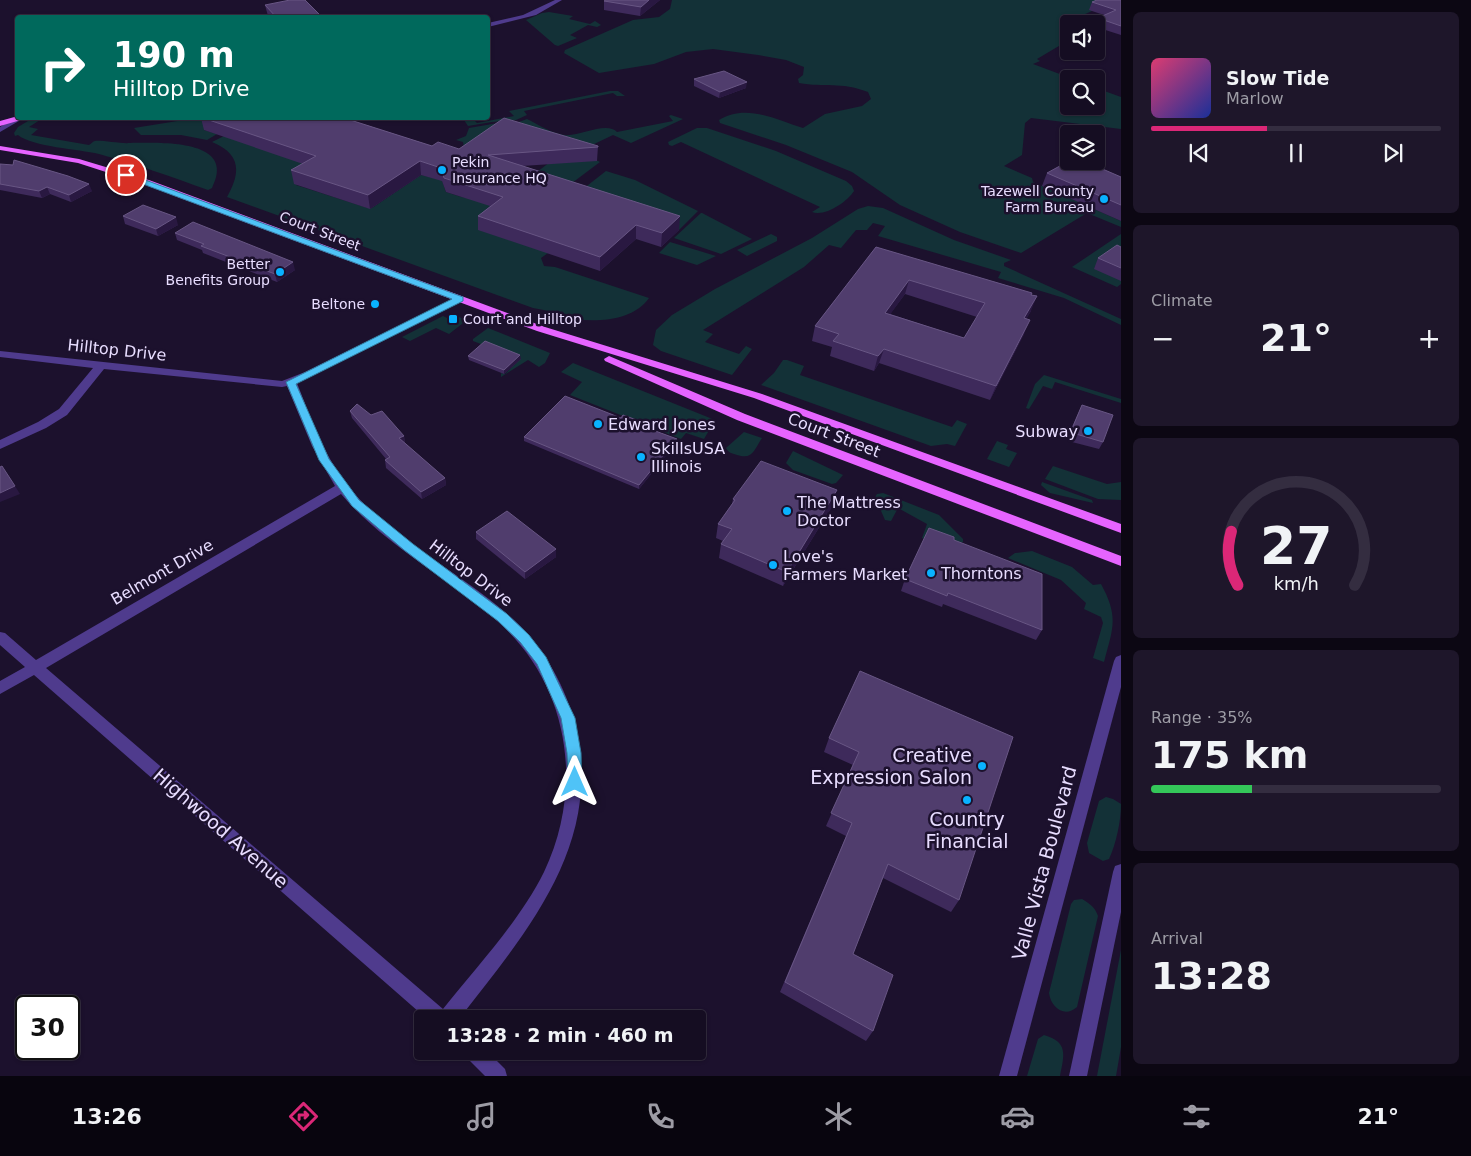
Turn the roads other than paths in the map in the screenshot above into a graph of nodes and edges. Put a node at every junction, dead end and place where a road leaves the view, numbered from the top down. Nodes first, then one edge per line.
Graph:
1 (559, 0) edge
2 (490, 25) edge
3 (15, 119) edge
4 (16, 120) edge
5 (0, 124) edge
6 (0, 130) edge
7 (0, 148) edge
8 (460, 299) junction
9 (541, 329) junction
10 (0, 354) edge
11 (101, 366) junction
12 (291, 382) junction
13 (0, 444) edge
14 (343, 487) junction
15 (1121, 529) edge
16 (1121, 561) edge
17 (0, 637) edge
18 (1121, 661) edge
19 (35, 668) junction
20 (0, 688) edge
21 (1121, 872) edge
22 (431, 1010) edge
23 (454, 1010) edge
24 (483, 1060) edge
25 (498, 1076) edge
26 (1008, 1076) edge
27 (1078, 1076) edge

1 - 2 street
3 - 5 main road
4 - 6 street
7 - 8 main road, Court Street
8 - 9 main road, Court Street
8 - 12 street, Hilltop Drive
9 - 15 main road, Court Street
9 - 16 main road, Court Street
10 - 11 street, Hilltop Drive
11 - 12 street, Hilltop Drive
11 - 13 street
12 - 14 street, Hilltop Drive
14 - 19 street, Belmont Drive
14 - 23 street, Hilltop Drive
17 - 19 street, Highwood Avenue
18 - 26 street, Valle Vista Boulevard
19 - 20 street, Belmont Drive
19 - 22 street, Highwood Avenue
21 - 27 street
24 - 25 street

